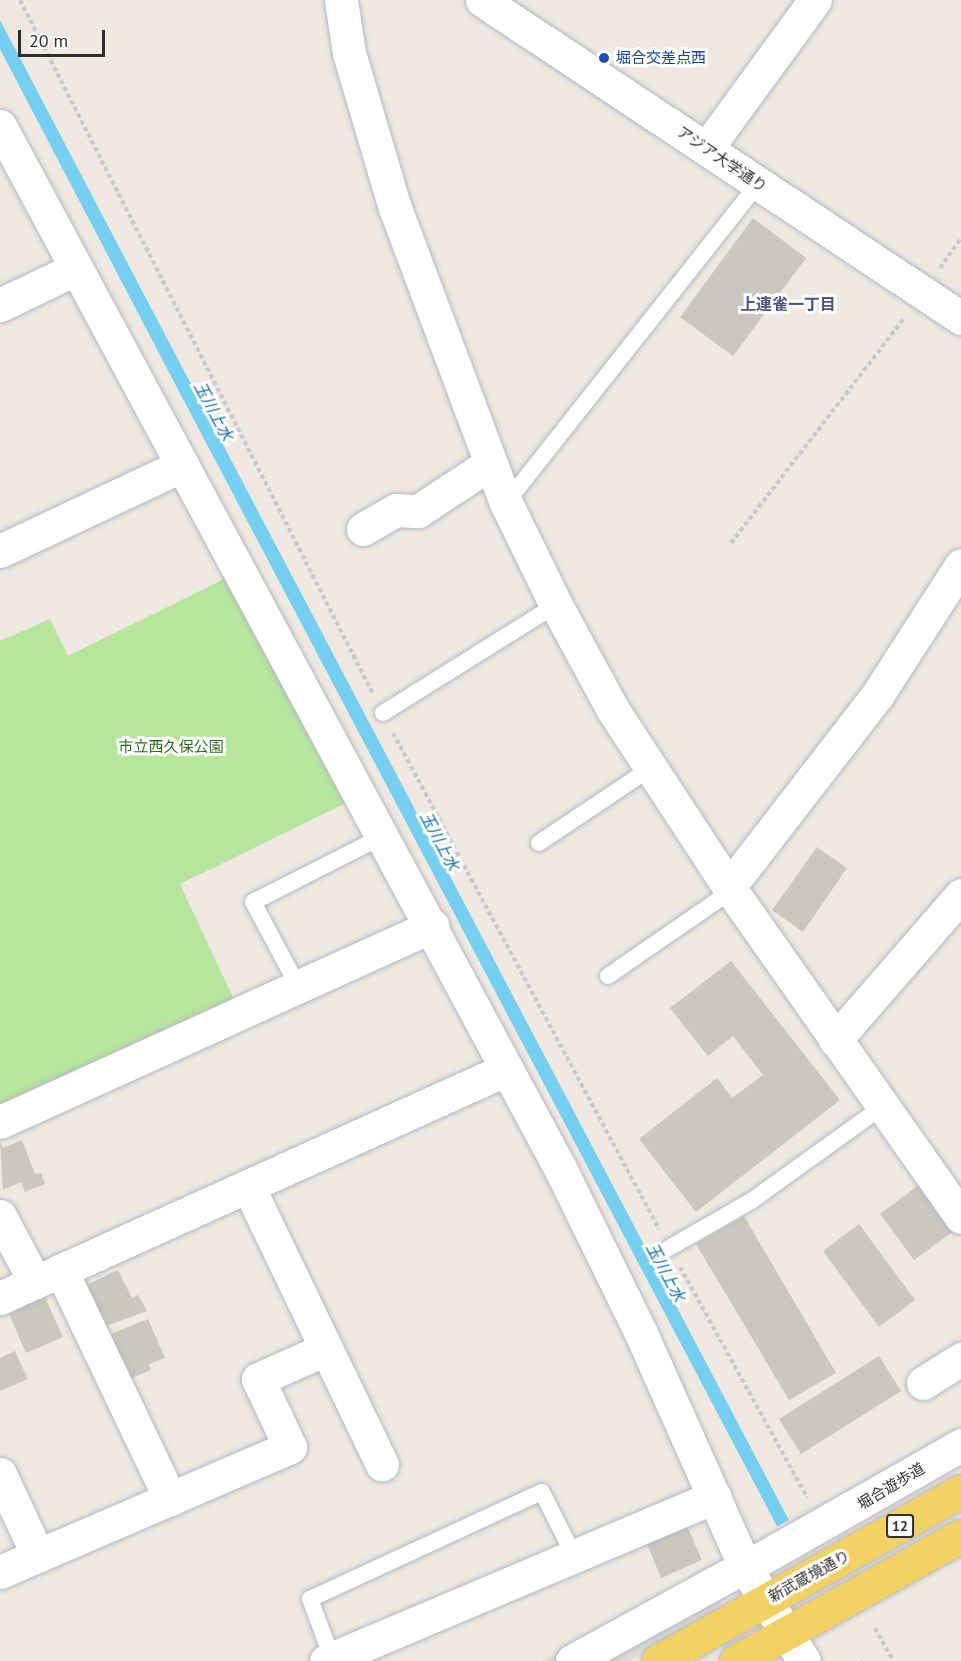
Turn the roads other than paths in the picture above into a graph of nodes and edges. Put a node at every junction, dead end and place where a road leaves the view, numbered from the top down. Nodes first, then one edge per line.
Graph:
1 (341, 0) edge
2 (482, 0) edge
3 (815, 0) edge
4 (0, 126) edge
5 (707, 148) junction
6 (759, 183) junction
7 (75, 269) junction
8 (0, 305) edge
9 (961, 318) edge
10 (490, 463) junction
11 (183, 465) junction
12 (506, 502) junction
13 (363, 529) dead end
14 (0, 551) edge
15 (961, 566) edge
16 (556, 605) junction
17 (383, 713) road end
18 (651, 768) junction
19 (385, 835) junction
20 (539, 843) dead end
21 (729, 887) junction
22 (961, 895) edge
23 (433, 926) junction
24 (608, 976) dead end
25 (298, 986) junction
26 (835, 1040) junction
27 (507, 1069) junction
28 (883, 1106) junction
29 (0, 1122) edge
30 (248, 1186) junction
31 (958, 1204) edge
32 (0, 1216) edge
33 (669, 1248) road end
34 (48, 1276) junction
35 (0, 1298) edge
36 (326, 1349) junction
37 (961, 1359) edge
38 (923, 1383) dead end
39 (961, 1445) edge
40 (382, 1464) dead end
41 (0, 1474) edge
42 (961, 1491) edge
43 (715, 1497) junction
44 (170, 1499) junction
45 (961, 1536) edge
46 (39, 1556) junction
47 (574, 1556) junction
48 (0, 1572) edge
49 (771, 1597) junction
50 (793, 1630) junction
51 (329, 1659) edge
52 (572, 1661) edge
53 (658, 1661) edge
54 (736, 1661) edge
55 (804, 1661) edge

1 - 10 street
2 - 5 street, アジア大学通り
3 - 5 street
4 - 7 street
5 - 6 street, アジア大学通り
6 - 9 street, アジア大学通り
6 - 12 lane
7 - 8 street
7 - 11 street
10 - 12 street
10 - 13 street
11 - 14 street
11 - 19 street
12 - 16 street
15 - 21 street
16 - 17 lane
16 - 18 street
18 - 20 lane
18 - 21 street
19 - 23 street
19 - 25 lane
21 - 24 lane
21 - 26 street
22 - 26 street
23 - 25 street
23 - 27 street
25 - 29 street
26 - 28 street
27 - 30 street
27 - 43 street
28 - 31 street
28 - 33 lane
30 - 34 street
30 - 36 street
32 - 34 street
34 - 35 street
34 - 44 street
36 - 40 street
36 - 44 street
37 - 38 street
39 - 52 street, 堀合遊歩道
41 - 46 street
42 - 49 main road, 新武蔵境通り / 12
43 - 47 street
43 - 49 street
44 - 46 street
45 - 50 main road, 12
46 - 48 street
47 - 51 street
47 - 51 lane
49 - 50 street
49 - 53 main road, 新武蔵境通り / 12
50 - 54 main road, 12
50 - 55 street

